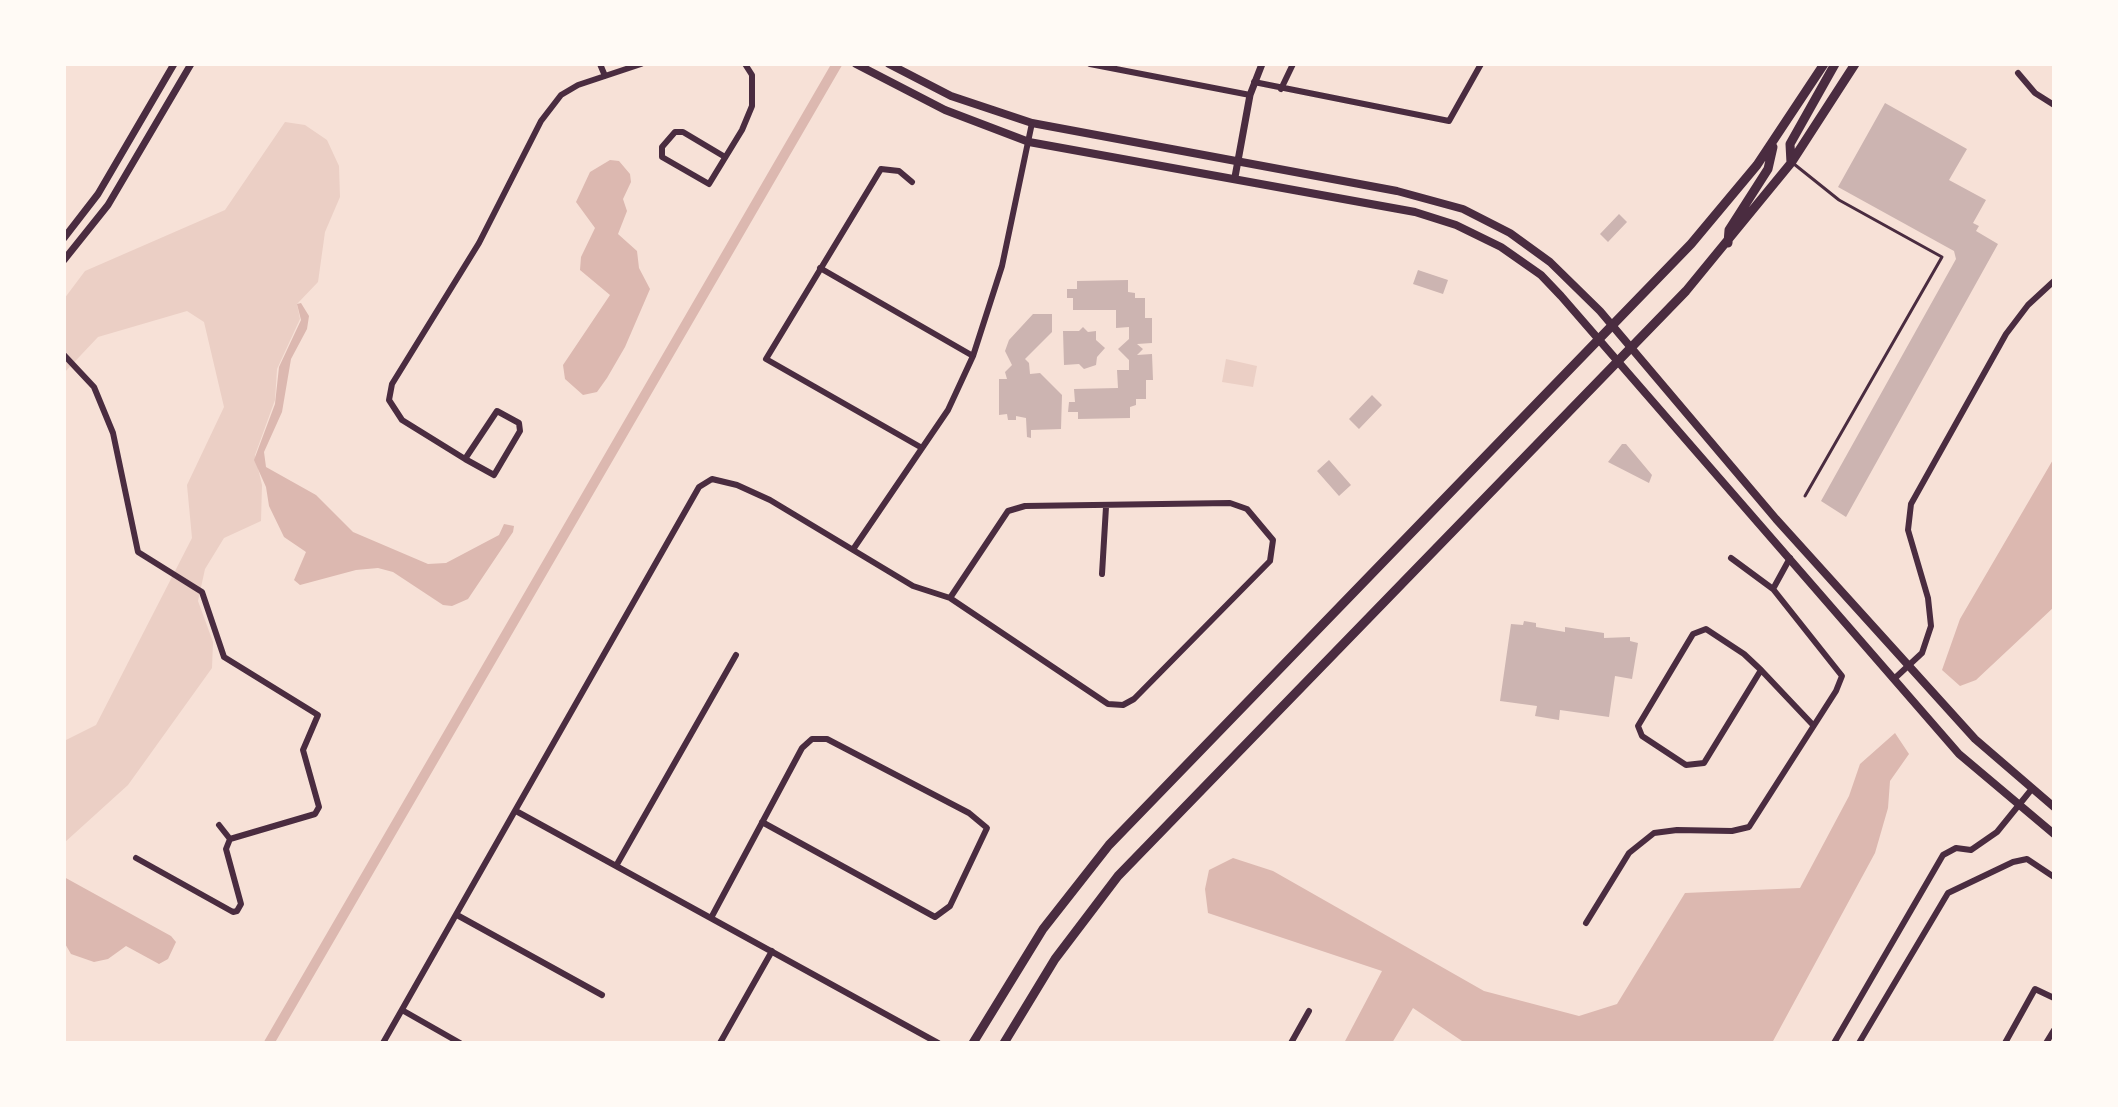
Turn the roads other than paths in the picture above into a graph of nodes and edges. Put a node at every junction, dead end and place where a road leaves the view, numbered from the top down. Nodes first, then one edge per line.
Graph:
1 (174, 64) edge
2 (191, 64) edge
3 (600, 64) edge
4 (641, 64) edge
5 (745, 64) edge
6 (889, 64) edge
7 (1090, 64) edge
8 (1262, 64) edge
9 (1293, 64) edge
10 (1481, 64) edge
11 (1824, 64) edge
12 (1835, 64) edge
13 (1855, 64) edge
14 (860, 66) edge
15 (2018, 73) dead end
16 (605, 76) junction
17 (1254, 82) junction
18 (1281, 89) junction
19 (1250, 95) junction
20 (2054, 105) edge
21 (1032, 123) junction
22 (1774, 141) junction
23 (1029, 142) junction
24 (725, 157) junction
25 (1238, 161) junction
26 (1791, 163) junction
27 (1235, 177) junction
28 (912, 182) dead end
29 (64, 238) edge
30 (1728, 243) junction
31 (64, 260) edge
32 (820, 268) junction
33 (2054, 281) edge
34 (1613, 328) junction
35 (1600, 341) junction
36 (1630, 348) junction
37 (64, 355) edge
38 (973, 356) junction
39 (1618, 361) junction
40 (922, 448) junction
41 (465, 459) junction
42 (1805, 496) dead end
43 (1106, 507) junction
44 (854, 548) junction
45 (1731, 558) dead end
46 (1790, 558) junction
47 (1102, 574) dead end
48 (1773, 589) junction
49 (950, 598) junction
50 (736, 655) dead end
51 (1910, 665) junction
52 (1761, 670) junction
53 (1894, 679) junction
54 (1813, 725) junction
55 (2031, 790) junction
56 (2017, 806) junction
57 (2054, 807) edge
58 (516, 811) junction
59 (762, 822) junction
60 (219, 825) dead end
61 (2054, 834) edge
62 (230, 839) junction
63 (136, 858) dead end
64 (616, 866) junction
65 (2054, 877) edge
66 (457, 915) junction
67 (711, 918) junction
68 (1586, 923) dead end
69 (772, 951) junction
70 (602, 995) dead end
71 (2054, 998) edge
72 (402, 1010) junction
73 (1309, 1011) dead end
74 (2054, 1030) edge
75 (383, 1043) edge
76 (460, 1043) edge
77 (720, 1043) edge
78 (938, 1043) edge
79 (973, 1043) edge
80 (1004, 1043) edge
81 (1291, 1043) edge
82 (1834, 1043) edge
83 (1859, 1043) edge
84 (2005, 1043) edge
85 (2046, 1043) edge

1 - 29 street
2 - 31 street
3 - 16 street
4 - 16 street
5 - 24 street
6 - 21 main road
7 - 19 street
8 - 17 street
9 - 18 street
10 - 18 street
11 - 22 main road
12 - 26 main road
13 - 26 main road
14 - 23 main road
15 - 20 street
16 - 41 street
17 - 18 street
17 - 19 street
19 - 25 street
21 - 23 street
21 - 25 main road
22 - 30 main road
22 - 34 main road
23 - 27 main road
23 - 38 street
24 - 24 street
25 - 27 street
25 - 34 main road
26 - 30 main road
26 - 42 lane
27 - 35 main road
28 - 32 street
30 - 36 main road
32 - 38 street
32 - 40 street
33 - 51 street
34 - 35 main road
34 - 36 main road
35 - 39 main road
35 - 79 main road
36 - 39 main road
36 - 51 main road
37 - 62 street
38 - 40 street
39 - 46 main road
39 - 80 main road
40 - 44 street
41 - 41 street
43 - 47 street
43 - 49 street
43 - 49 street
44 - 49 street
44 - 58 street
45 - 48 street
46 - 48 street
46 - 53 main road
48 - 54 street
50 - 64 street
51 - 53 street
51 - 55 main road
52 - 52 street
52 - 54 street
53 - 56 main road
54 - 68 street
55 - 56 street
55 - 57 main road
56 - 61 main road
56 - 82 street
58 - 64 street
58 - 66 street
59 - 59 street
59 - 67 street
60 - 62 street
62 - 63 street
64 - 67 street
65 - 83 street
66 - 70 street
66 - 72 street
67 - 69 street
69 - 77 street
69 - 78 street
71 - 84 street
72 - 75 street
72 - 76 street
73 - 81 street
74 - 85 street

